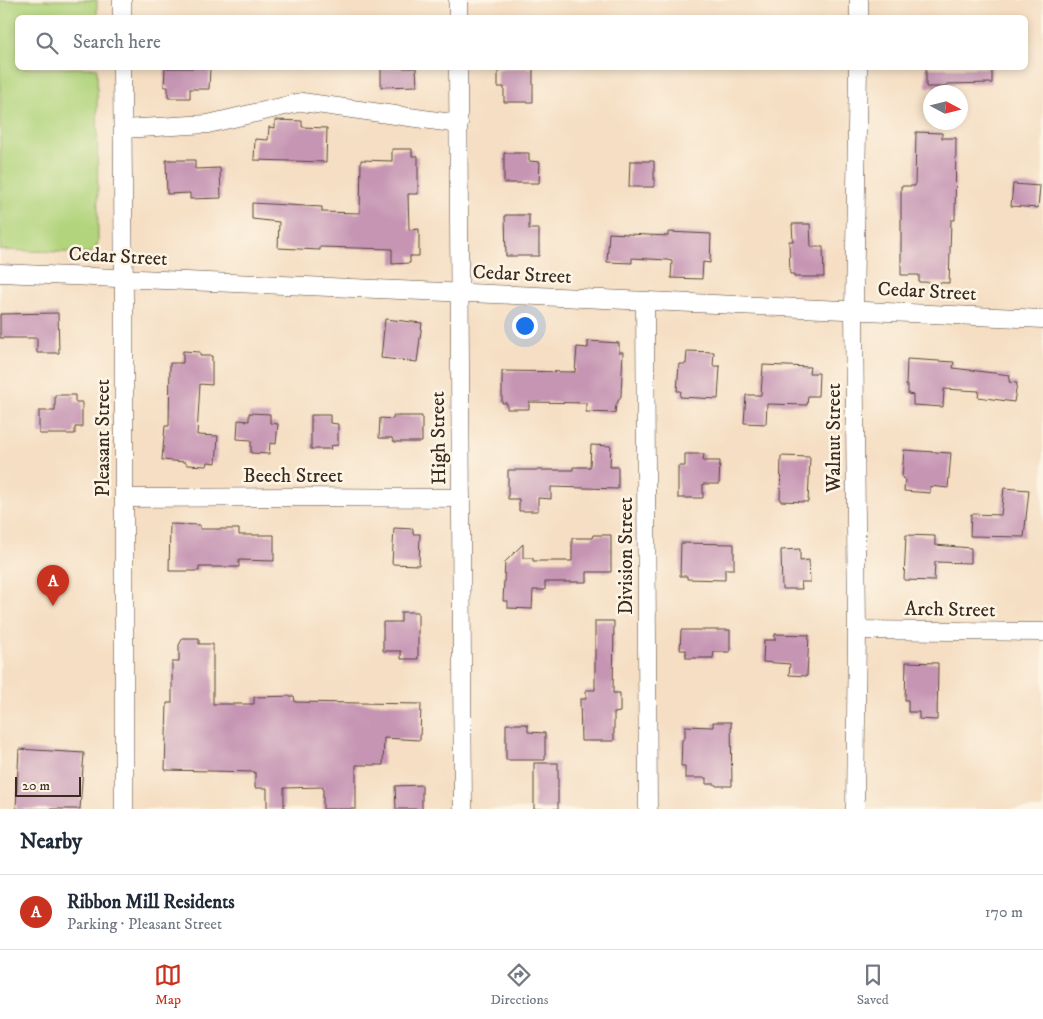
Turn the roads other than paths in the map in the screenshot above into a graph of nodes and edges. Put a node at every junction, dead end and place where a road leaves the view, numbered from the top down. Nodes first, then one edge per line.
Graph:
1 (122, 0) edge
2 (458, 0) edge
3 (859, 0) edge
4 (122, 15) edge
5 (458, 15) edge
6 (859, 15) edge
7 (122, 70) edge
8 (458, 70) edge
9 (858, 70) edge
10 (459, 124) junction
11 (123, 129) junction
12 (0, 273) edge
13 (124, 279) junction
14 (459, 294) junction
15 (645, 302) junction
16 (854, 309) junction
17 (1043, 319) edge
18 (124, 498) junction
19 (461, 498) junction
20 (857, 630) junction
21 (1043, 632) edge
22 (124, 809) edge
23 (463, 809) edge
24 (648, 809) edge
25 (855, 809) edge

1 - 4 street
2 - 5 street
3 - 6 street
7 - 11 street, Pleasant Street
8 - 10 street, High Street
9 - 16 street, Walnut Street
10 - 11 street
10 - 14 street, High Street
11 - 13 street, Pleasant Street
12 - 13 street, Cedar Street
13 - 14 street, Cedar Street
13 - 18 street, Pleasant Street
14 - 15 street, Cedar Street
14 - 19 street, High Street
15 - 16 street, Cedar Street
15 - 24 street, Division Street
16 - 17 street, Cedar Street
16 - 20 street, Walnut Street
18 - 19 street, Beech Street
18 - 22 street, Pleasant Street
19 - 23 street, High Street
20 - 21 street, Arch Street
20 - 25 street, Walnut Street

